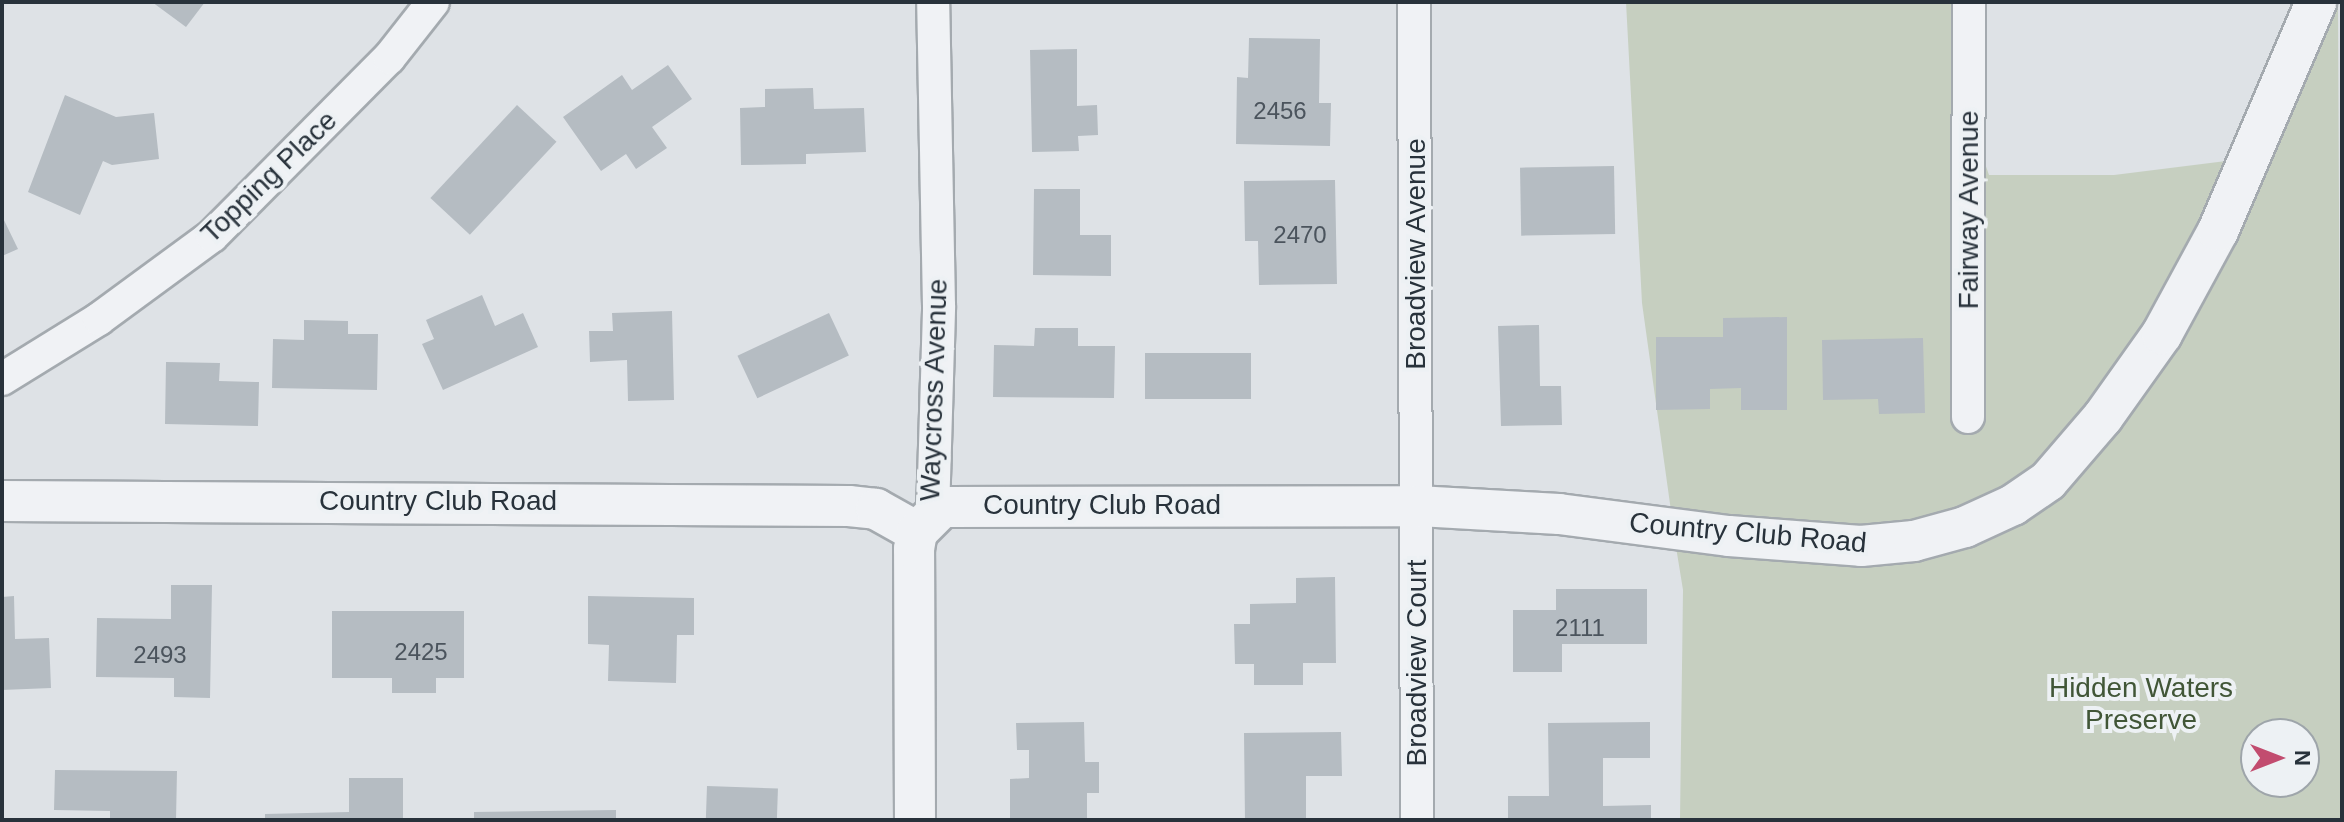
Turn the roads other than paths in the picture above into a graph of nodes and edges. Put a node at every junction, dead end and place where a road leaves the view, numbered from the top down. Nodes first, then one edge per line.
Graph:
1 (433, 2) edge
2 (933, 2) edge
3 (1414, 2) edge
4 (1969, 2) edge
5 (2316, 2) edge
6 (2, 379) edge
7 (1968, 417) dead end
8 (2, 501) edge
9 (1417, 506) junction
10 (925, 522) junction
11 (915, 820) edge
12 (1417, 820) edge

1 - 6 street, Topping Place
2 - 10 street, Waycross Avenue
3 - 9 street, Broadview Avenue
4 - 7 street, Fairway Avenue
5 - 9 street, Country Club Road
8 - 10 street, Country Club Road
9 - 10 street, Country Club Road
9 - 12 street, Broadview Court
10 - 11 street, Waycross Avenue

